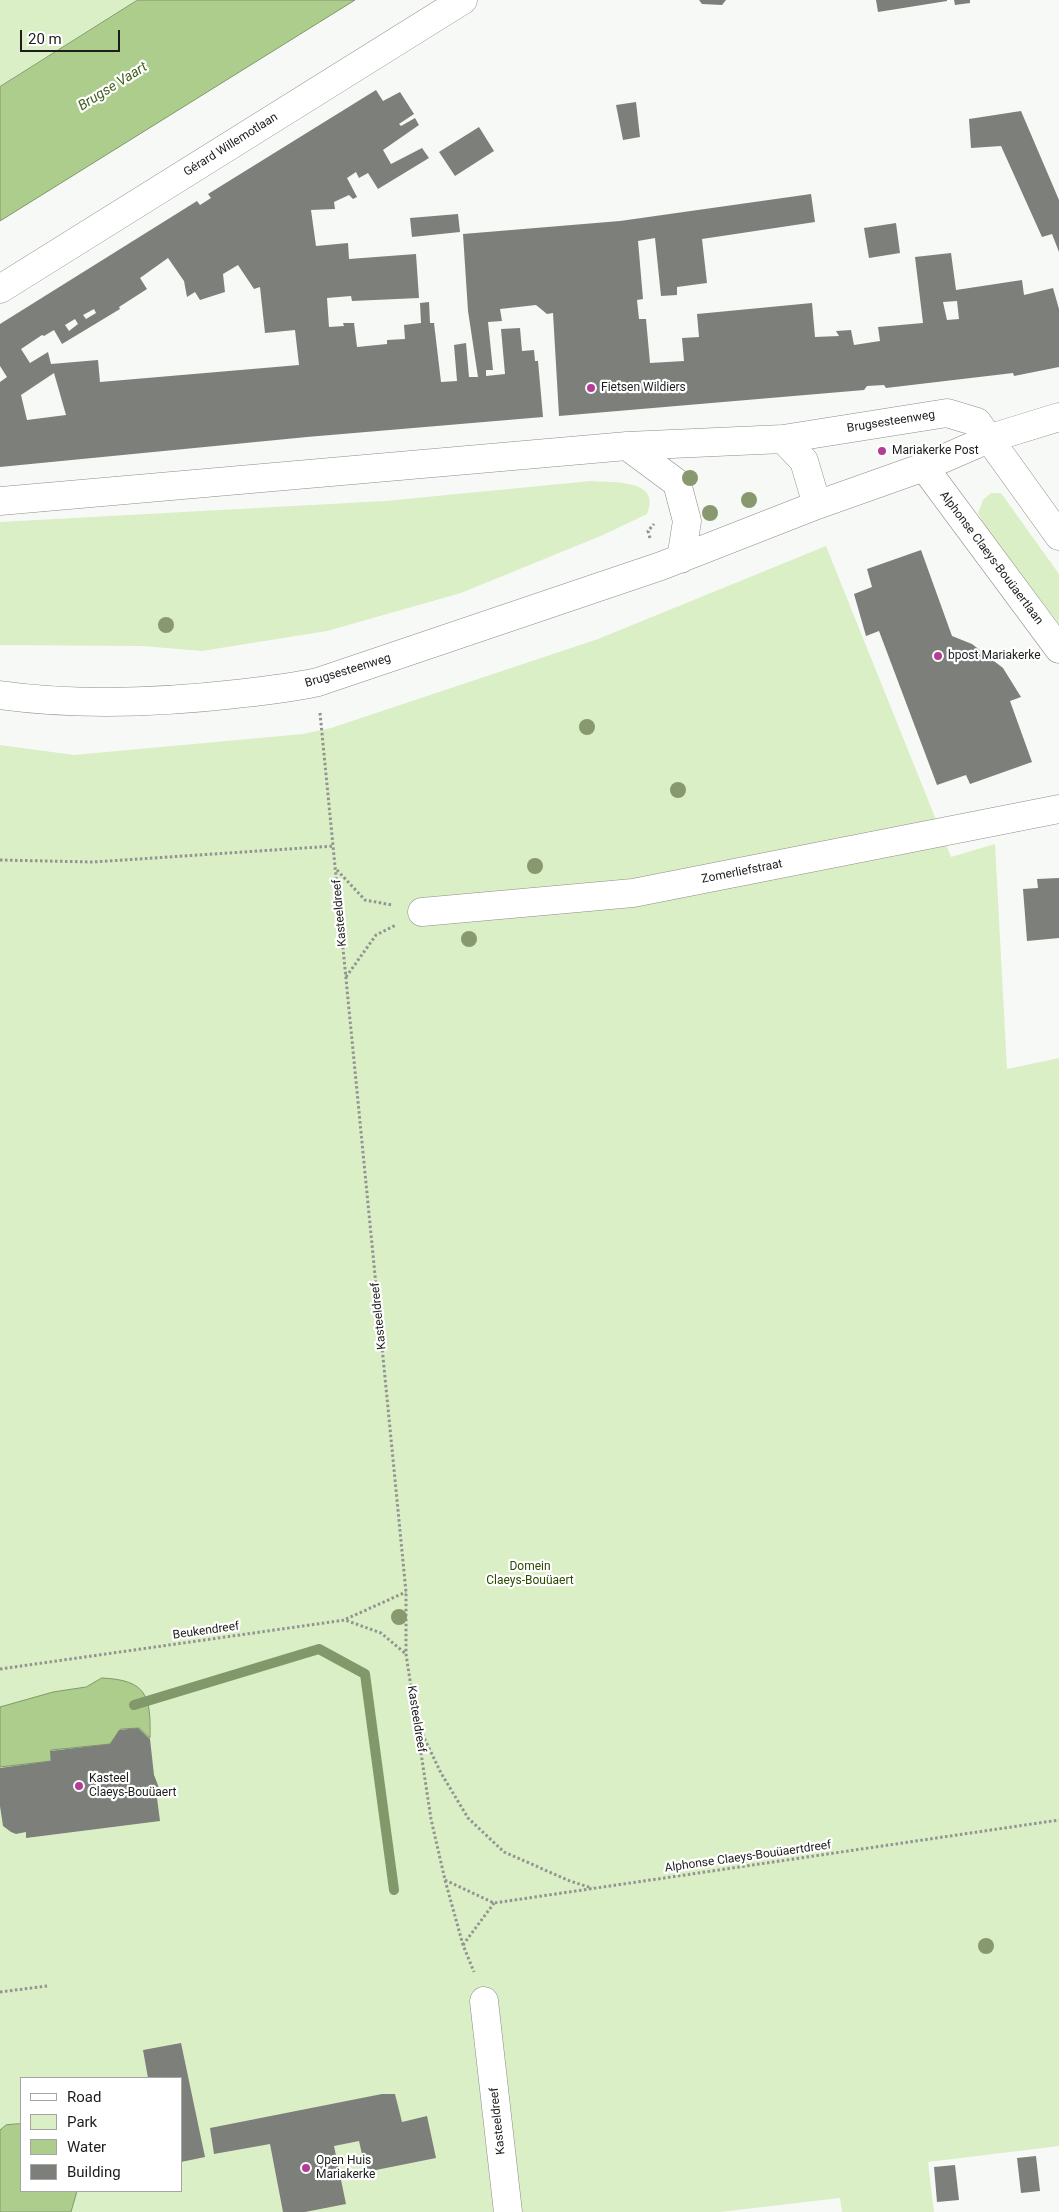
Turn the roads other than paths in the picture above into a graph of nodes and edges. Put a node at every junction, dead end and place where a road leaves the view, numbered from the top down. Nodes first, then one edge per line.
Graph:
1 (463, 0) edge
2 (0, 289) edge
3 (1059, 416) edge
4 (991, 438) junction
5 (783, 439) junction
6 (627, 446) junction
7 (924, 467) junction
8 (0, 501) edge
9 (818, 505) junction
10 (1059, 536) edge
11 (681, 559) junction
12 (1059, 649) edge
13 (0, 695) edge
14 (1059, 809) edge
15 (422, 912) road end
16 (484, 2001) dead end
17 (508, 2212) edge

1 - 2 street, Gérard Willemotlaan
3 - 4 street, Brugsesteenweg
4 - 5 street, Brugsesteenweg
4 - 7 street, Brugsesteenweg
4 - 10 street
5 - 6 street, Brugsesteenweg
5 - 9 street
6 - 8 street, Brugsesteenweg
6 - 11 street
7 - 9 street, Brugsesteenweg
7 - 12 street, Alphonse Claeys-Bouüaertlaan
9 - 11 street, Brugsesteenweg
11 - 13 street, Brugsesteenweg
14 - 15 street, Zomerliefstraat
16 - 17 street, Kasteeldreef

